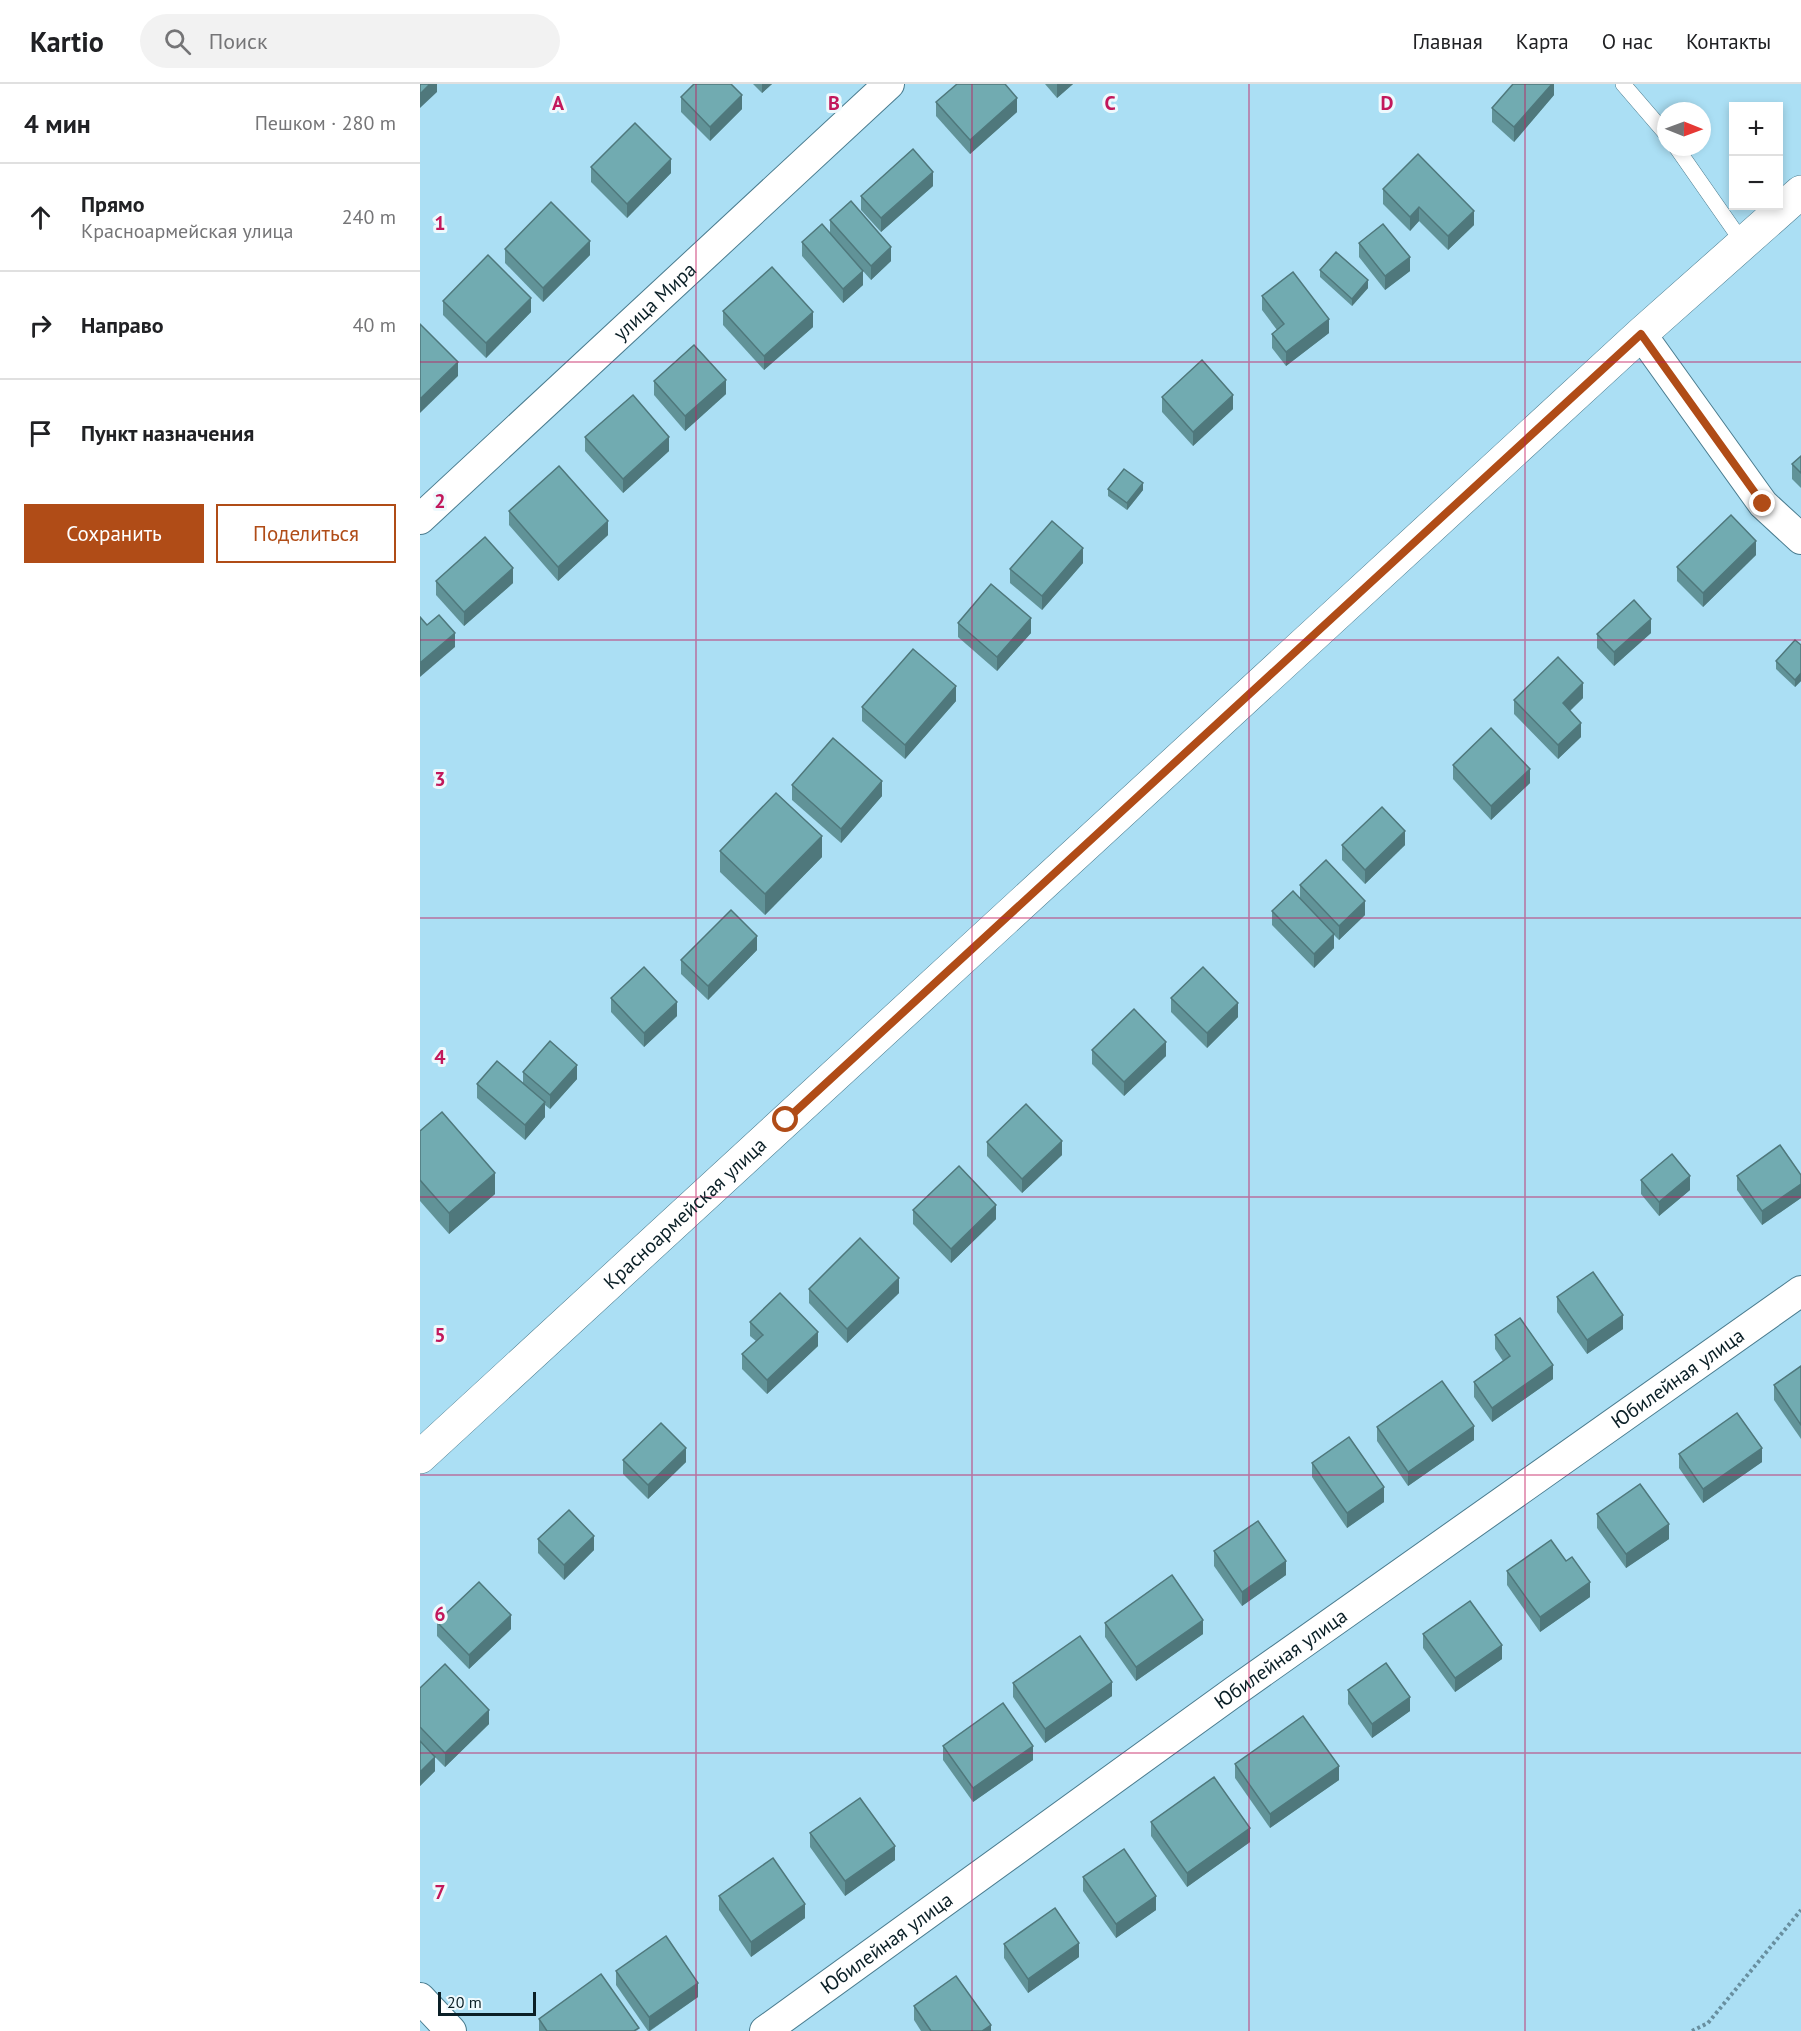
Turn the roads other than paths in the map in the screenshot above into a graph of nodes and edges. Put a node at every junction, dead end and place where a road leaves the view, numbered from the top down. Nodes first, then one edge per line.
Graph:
1 (889, 84) edge
2 (1623, 84) edge
3 (1657, 124) edge
4 (1682, 156) edge
5 (1801, 192) edge
6 (1743, 243) junction
7 (1641, 334) junction
8 (420, 519) edge
9 (1801, 539) edge
10 (1801, 1291) edge
11 (420, 1457) edge
12 (420, 1998) edge
13 (451, 2031) edge
14 (765, 2031) edge

1 - 8 street, улица Мира
2 - 3 lane
4 - 6 lane
5 - 6 main road, Красноармейская улица
6 - 7 main road, Красноармейская улица
7 - 9 street
7 - 11 main road, Красноармейская улица
10 - 14 street, Юбилейная улица
12 - 13 street

